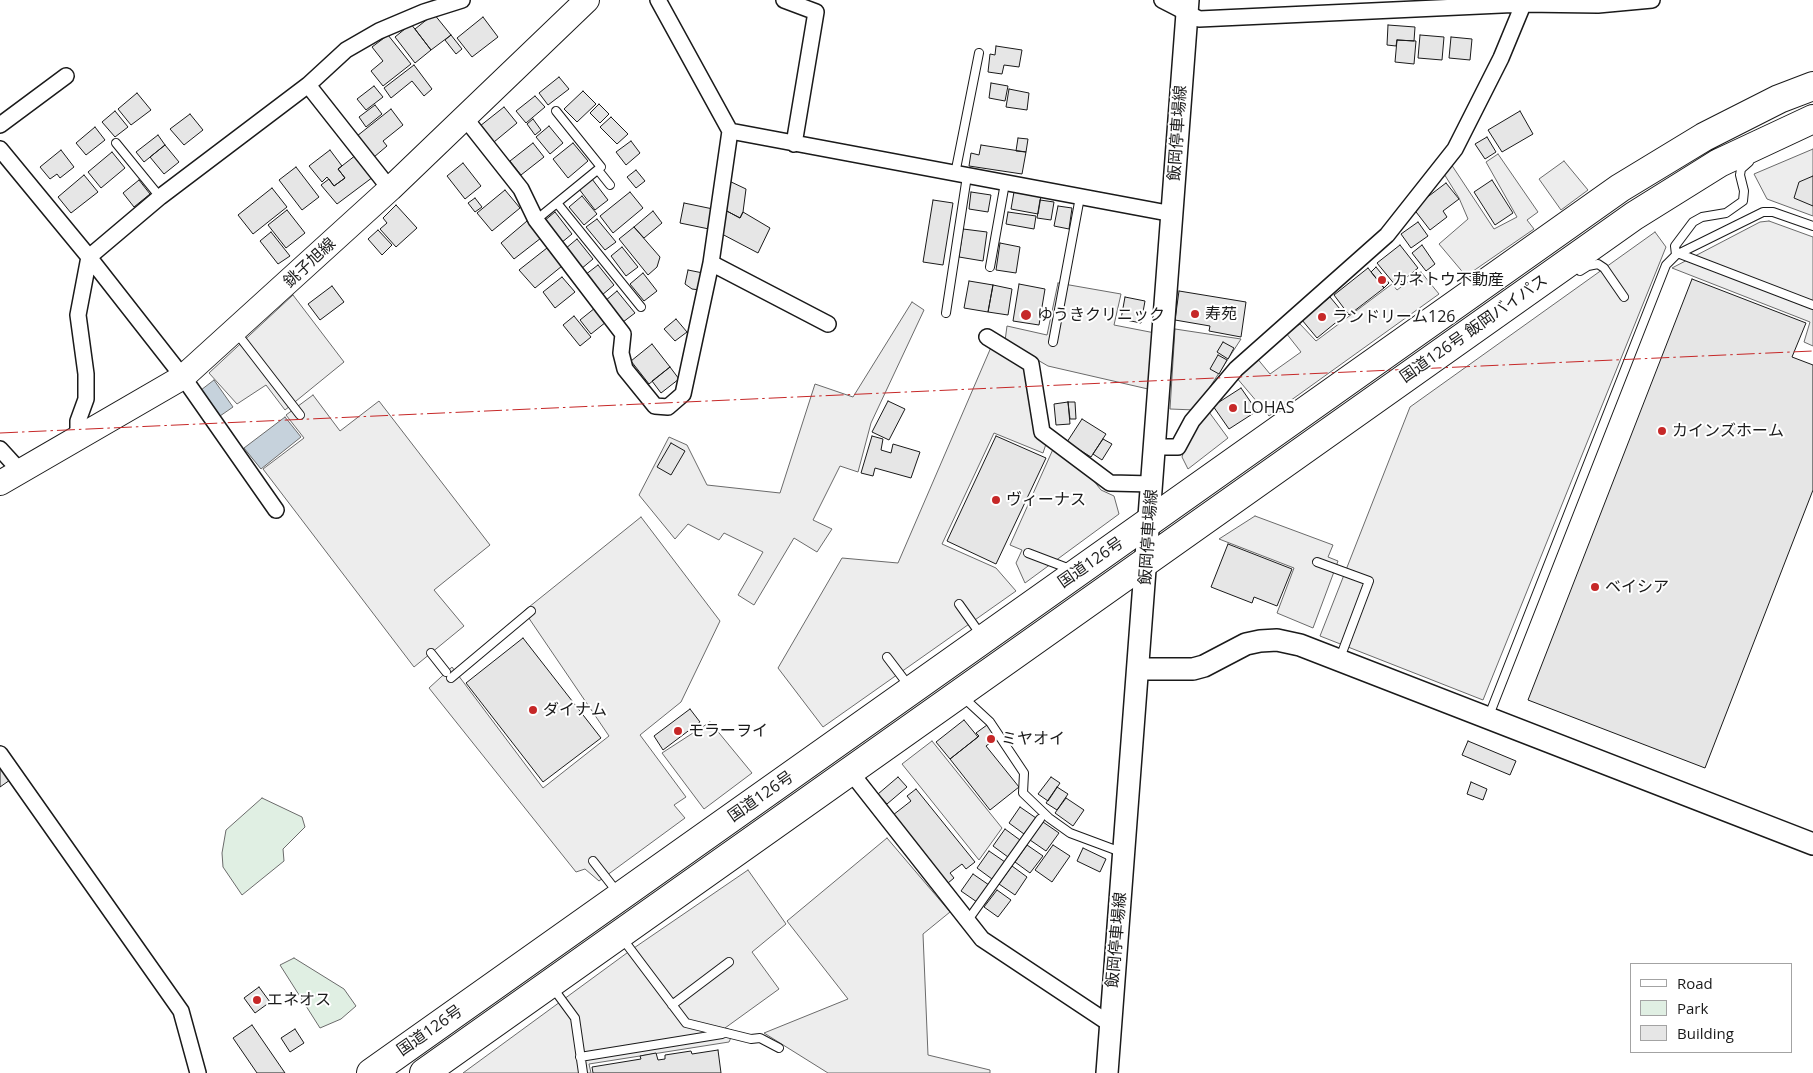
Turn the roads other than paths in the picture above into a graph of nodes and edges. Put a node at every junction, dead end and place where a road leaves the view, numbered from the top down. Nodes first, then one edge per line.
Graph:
1 (462, 0) edge
2 (587, 0) edge
3 (658, 0) edge
4 (784, 0) edge
5 (1162, 0) edge
6 (1652, 0) edge
7 (1524, 2) edge
8 (1187, 7) edge
9 (978, 53) dead end
10 (66, 76) dead end
11 (308, 85) junction
12 (1813, 86) edge
13 (556, 111) dead end
14 (465, 118) junction
15 (1813, 119) edge
16 (0, 125) edge
17 (730, 131) junction
18 (116, 142) dead end
19 (794, 144) junction
20 (0, 150) edge
21 (1760, 156) dead end
22 (598, 170) junction
23 (961, 175) junction
24 (1004, 183) junction
25 (610, 185) dead end
26 (390, 190) junction
27 (160, 197) junction
28 (1080, 197) junction
29 (557, 202) junction
30 (1173, 214) junction
31 (536, 220) junction
32 (1813, 226) edge
33 (1678, 255) junction
34 (89, 257) junction
35 (711, 263) junction
36 (990, 267) dead end
37 (1572, 276) dead end
38 (1624, 297) dead end
39 (1813, 305) edge
40 (641, 306) dead end
41 (946, 312) dead end
42 (828, 324) dead end
43 (234, 331) junction
44 (987, 337) dead end
45 (1053, 342) dead end
46 (1460, 351) dead end
47 (1412, 372) junction
48 (183, 377) junction
49 (300, 415) dead end
50 (78, 439) junction
51 (1156, 447) junction
52 (0, 450) edge
53 (10, 477) edge
54 (1153, 484) junction
55 (276, 510) dead end
56 (1150, 522) junction
57 (1028, 553) dead end
58 (1147, 560) junction
59 (1317, 562) dead end
60 (1078, 572) junction
61 (959, 604) dead end
62 (531, 611) dead end
63 (984, 639) junction
64 (431, 653) dead end
65 (886, 658) dead end
66 (1340, 660) junction
67 (1138, 669) junction
68 (912, 690) junction
69 (958, 694) junction
70 (1488, 718) junction
71 (0, 754) edge
72 (850, 770) junction
73 (1040, 819) dead end
74 (1813, 844) edge
75 (1124, 853) junction
76 (593, 861) dead end
77 (621, 896) junction
78 (968, 920) junction
79 (619, 934) junction
80 (730, 962) dead end
81 (549, 984) junction
82 (672, 1005) junction
83 (1110, 1024) junction
84 (727, 1033) junction
85 (779, 1048) dead end
86 (580, 1057) junction
87 (198, 1073) edge
88 (371, 1073) edge
89 (424, 1073) edge
90 (583, 1073) edge
91 (1107, 1073) edge

1 - 11 street
2 - 14 main road, 銚子旭線
3 - 17 street
4 - 19 street
5 - 8 street
6 - 7 street
7 - 8 street
7 - 51 street
8 - 30 main road, 飯岡停車場線
9 - 23 lane
10 - 16 street
11 - 26 street
11 - 27 street
12 - 56 highway, 国道126号 飯岡バイパス
13 - 22 lane
14 - 26 main road, 銚子旭線
14 - 31 street
15 - 47 highway, 国道126号 飯岡バイパス
17 - 19 street
17 - 35 street
18 - 27 lane
19 - 23 street
20 - 34 street
21 - 33 lane
22 - 25 lane
22 - 29 lane
23 - 24 street
23 - 41 lane
24 - 28 street
24 - 36 lane
26 - 43 main road, 銚子旭線
27 - 34 street
28 - 30 street
28 - 45 lane
29 - 31 lane
29 - 40 lane
30 - 51 main road, 飯岡停車場線
31 - 35 street
32 - 33 lane
33 - 39 lane
33 - 70 lane
34 - 48 street
34 - 50 street
35 - 42 street
37 - 38 lane
43 - 48 main road, 銚子旭線
43 - 49 lane
44 - 54 street
46 - 47 lane
47 - 58 highway, 国道126号 飯岡バイパス
48 - 50 main road, 銚子旭線
48 - 55 street
50 - 53 main road, 銚子旭線
51 - 54 main road, 飯岡停車場線
52 - 53 street
54 - 56 main road, 飯岡停車場線
56 - 58 main road, 飯岡停車場線
56 - 60 highway, 国道126号
57 - 60 lane
58 - 67 main road, 飯岡停車場線
58 - 69 highway, 国道126号
59 - 66 lane
60 - 63 highway, 国道126号
61 - 63 lane
62 - 64 lane
63 - 68 highway, 国道126号
65 - 68 lane
66 - 67 main road
66 - 70 main road
67 - 75 main road, 飯岡停車場線
68 - 77 highway, 国道126号
69 - 72 highway, 国道126号
69 - 75 lane
70 - 74 main road
71 - 87 street
72 - 78 street
72 - 79 highway, 国道126号
73 - 78 lane
75 - 83 main road, 飯岡停車場線
76 - 77 lane
77 - 88 highway, 国道126号
78 - 83 street
79 - 81 highway, 国道126号
79 - 82 lane
80 - 82 lane
81 - 86 lane
81 - 89 highway, 国道126号
82 - 84 lane
83 - 91 main road, 飯岡停車場線
84 - 85 lane
84 - 86 lane
86 - 90 lane

